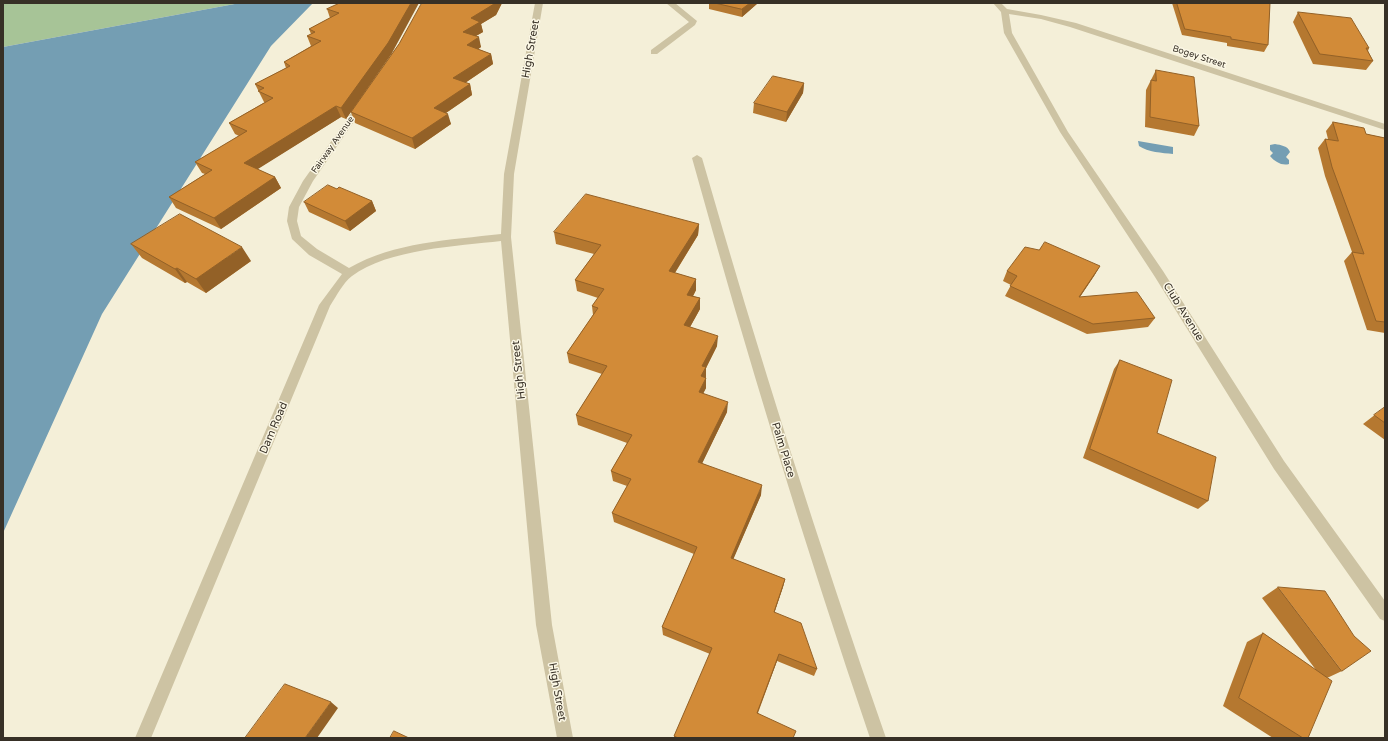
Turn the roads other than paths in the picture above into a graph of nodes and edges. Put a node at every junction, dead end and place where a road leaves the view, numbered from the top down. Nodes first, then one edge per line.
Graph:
1 (539, 3) edge
2 (670, 3) edge
3 (1001, 7) edge
4 (654, 52) dead end
5 (366, 98) edge
6 (1385, 127) edge
7 (698, 158) dead end
8 (506, 237) junction
9 (349, 273) junction
10 (1385, 614) edge
11 (143, 738) edge
12 (565, 738) edge
13 (878, 738) edge

1 - 8 street, High Street
2 - 4 street
3 - 6 street, Bogey Street
3 - 10 street, Club Avenue
5 - 9 street, Fairway Avenue
7 - 13 street, Palm Place
8 - 9 street, Dam Road
8 - 12 street, High Street
9 - 11 street, Dam Road

